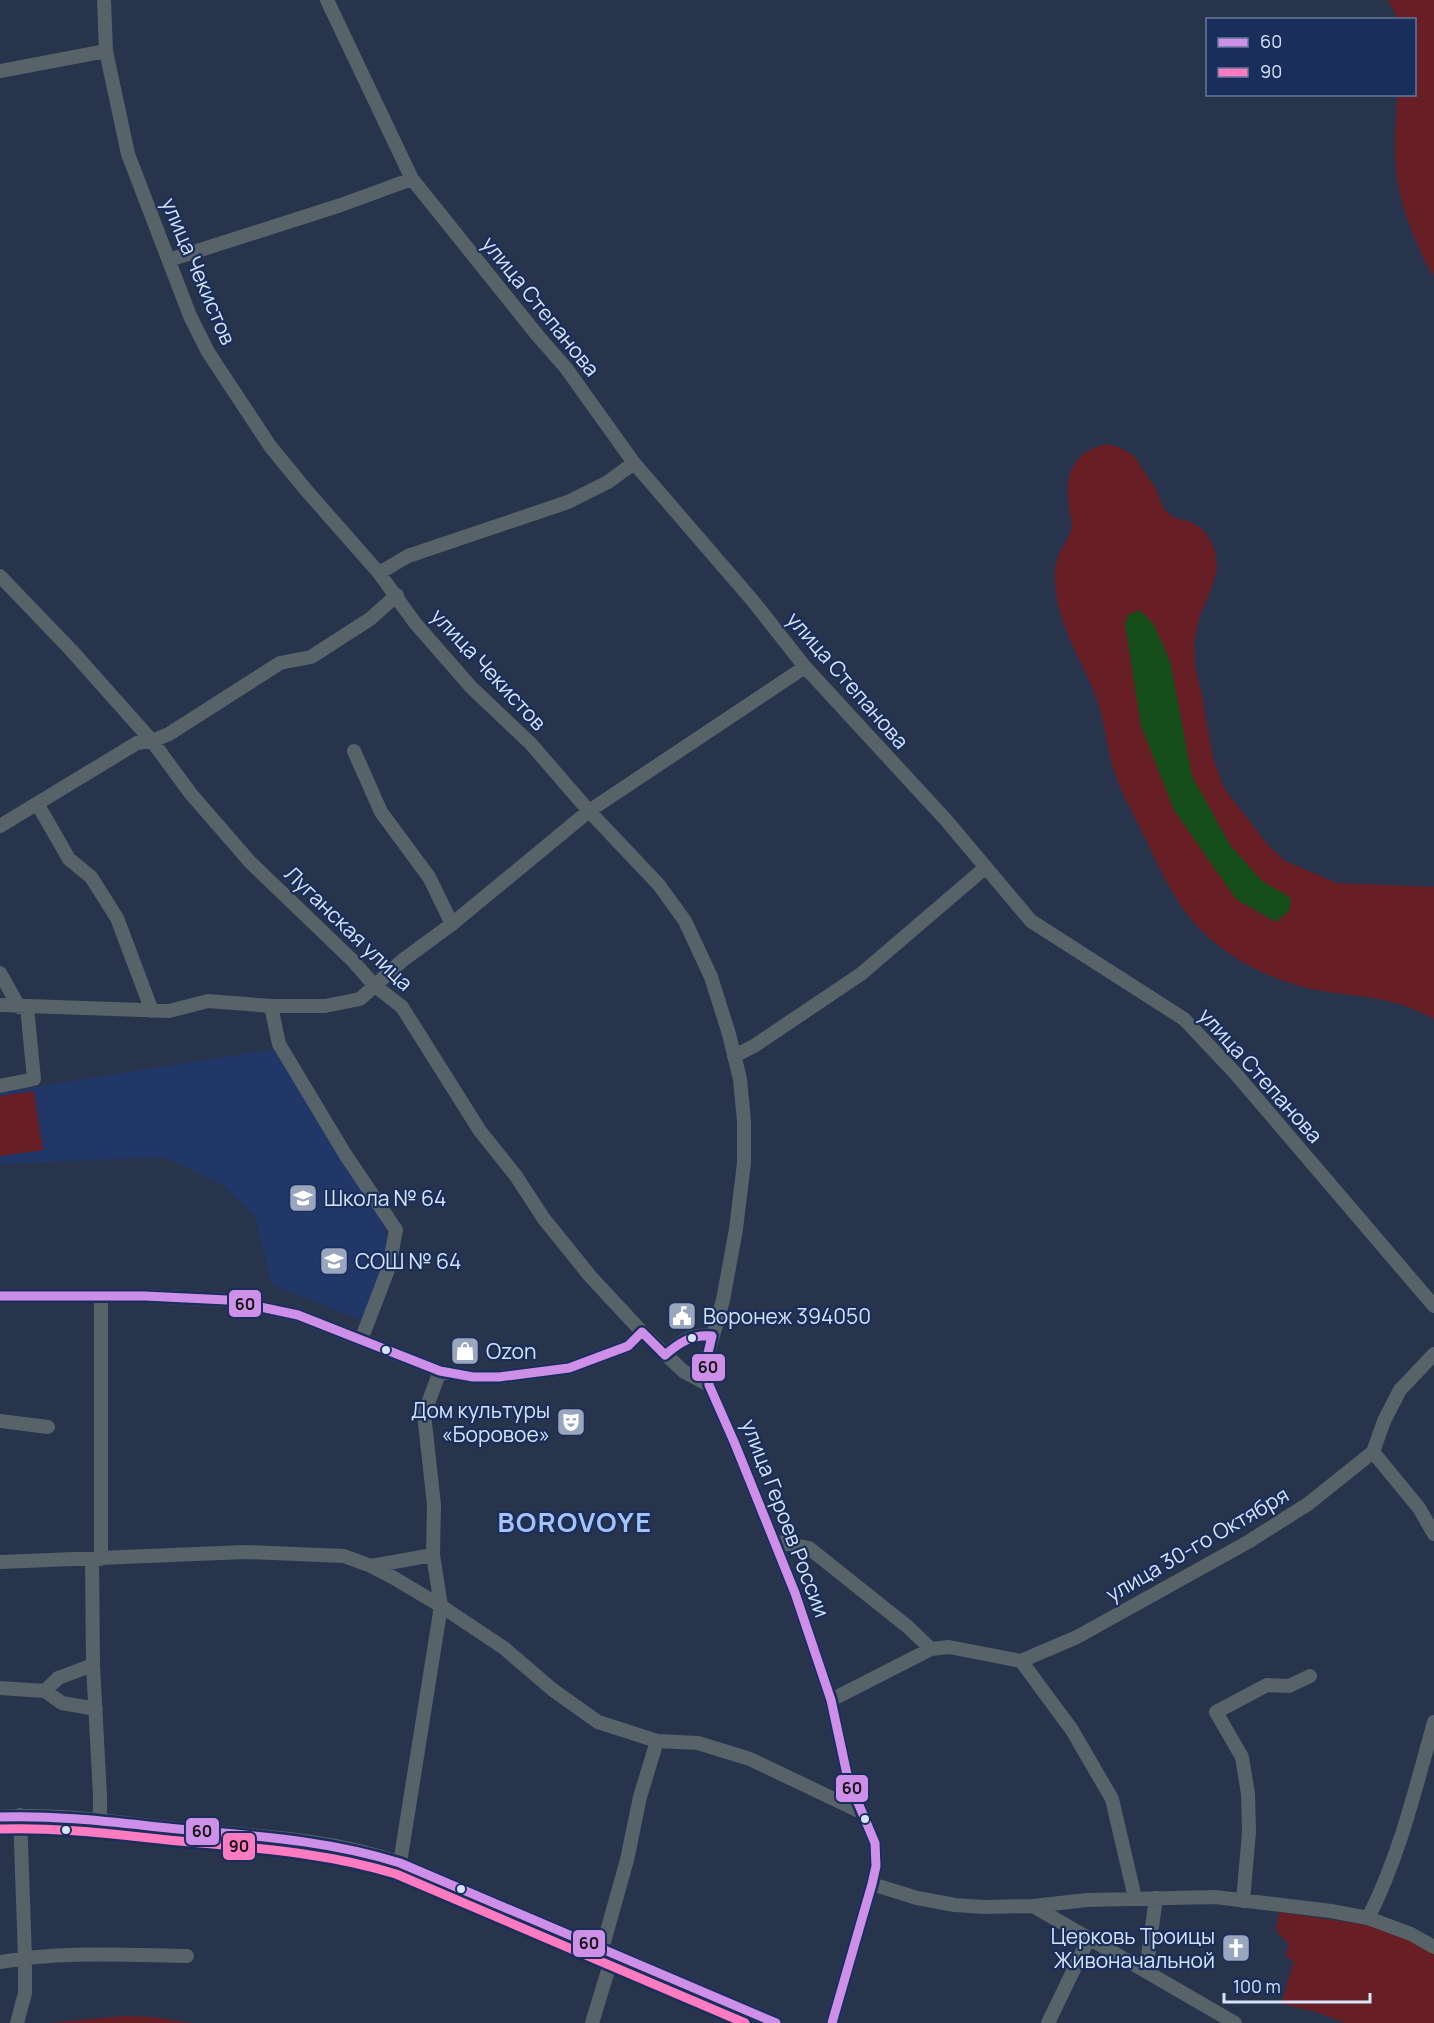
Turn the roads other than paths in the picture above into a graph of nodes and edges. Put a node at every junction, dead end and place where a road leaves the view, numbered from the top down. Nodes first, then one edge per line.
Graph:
1 (104, 0) edge
2 (327, 0) edge
3 (106, 51) junction
4 (0, 71) edge
5 (412, 179) junction
6 (169, 260) junction
7 (634, 463) junction
8 (379, 573) junction
9 (0, 576) edge
10 (397, 595) junction
11 (805, 667) junction
12 (152, 741) junction
13 (354, 751) dead end
14 (38, 805) junction
15 (590, 811) junction
16 (0, 826) edge
17 (986, 867) junction
18 (452, 924) junction
19 (0, 973) edge
20 (374, 985) junction
21 (0, 1005) edge
22 (271, 1006) junction
23 (23, 1007) junction
24 (153, 1011) junction
25 (734, 1056) junction
26 (0, 1086) edge
27 (0, 1296) edge
28 (101, 1297) junction
29 (1434, 1306) edge
30 (642, 1332) junction
31 (712, 1336) junction
32 (361, 1340) junction
33 (1434, 1354) edge
34 (665, 1355) junction
35 (440, 1371) junction
36 (708, 1385) junction
37 (0, 1421) edge
38 (48, 1427) dead end
39 (1373, 1452) junction
40 (1434, 1534) edge
41 (774, 1541) junction
42 (433, 1555) junction
43 (97, 1559) junction
44 (0, 1562) edge
45 (371, 1566) junction
46 (441, 1606) junction
47 (901, 1622) junction
48 (931, 1649) junction
49 (911, 1660) junction
50 (1021, 1660) junction
51 (93, 1665) junction
52 (1310, 1676) dead end
53 (0, 1688) edge
54 (45, 1691) junction
55 (831, 1700) junction
56 (96, 1709) junction
57 (1434, 1722) edge
58 (657, 1741) junction
59 (861, 1812) junction
60 (20, 1815) junction
61 (0, 1817) edge
62 (100, 1821) junction
63 (400, 1863) junction
64 (872, 1884) junction
65 (1135, 1898) junction
66 (1156, 1898) junction
67 (1243, 1900) junction
68 (1033, 1906) junction
69 (1368, 1918) junction
70 (1089, 1938) junction
71 (1434, 1947) edge
72 (607, 1951) junction
73 (187, 1956) dead end
74 (26, 1958) junction
75 (0, 1962) edge
76 (1146, 1971) junction
77 (1226, 2021) edge
78 (17, 2023) edge
79 (592, 2023) edge
80 (776, 2023) edge
81 (832, 2023) edge
82 (1048, 2023) edge

1 - 3 street, улица Чекистов
2 - 5 street, улица Степанова
3 - 4 street
3 - 6 street, улица Чекистов
5 - 6 street
5 - 7 street, улица Степанова
6 - 8 street, улица Чекистов
7 - 8 street
7 - 11 street, улица Степанова
8 - 10 street, улица Чекистов
9 - 12 street, Луганская улица
10 - 12 street
10 - 15 street, улица Чекистов
11 - 15 street
11 - 17 street, улица Степанова
12 - 14 street
12 - 20 street, Луганская улица
13 - 18 street
14 - 16 street
14 - 24 street
15 - 18 street
15 - 25 street, улица Чекистов
17 - 25 street
17 - 29 street, улица Степанова
18 - 20 street
19 - 23 street
20 - 22 street
20 - 30 street, Луганская улица
21 - 23 street
22 - 24 street
22 - 32 street
23 - 24 street
23 - 26 street
25 - 31 street, улица Чекистов
27 - 28 street
28 - 32 street
28 - 43 street
30 - 34 street
30 - 35 street
31 - 34 street
31 - 36 street, улица Чекистов
32 - 35 street
33 - 39 street
34 - 36 street
35 - 42 street
36 - 41 street, улица Героев России
37 - 38 street
39 - 40 street
39 - 50 street, улица 30-го Октября
41 - 47 street
41 - 55 street, улица Героев России
42 - 45 street
42 - 46 street
43 - 44 street
43 - 45 street
43 - 51 street
45 - 46 street
46 - 58 street
46 - 63 street
47 - 48 street
47 - 49 street
48 - 49 street
48 - 50 street
49 - 55 street
50 - 65 street
51 - 54 street
51 - 56 street
52 - 67 street
53 - 54 street
54 - 56 street
55 - 59 street, улица Героев России
56 - 62 street
57 - 69 street
58 - 59 street
58 - 72 street
59 - 64 street, улица Героев России
60 - 61 street
60 - 62 street
60 - 74 street
62 - 63 street
63 - 72 street
64 - 68 street
64 - 81 street, улица Героев России
65 - 66 street
65 - 68 street
66 - 67 street
66 - 76 street
67 - 69 street
68 - 70 street
69 - 71 street
70 - 76 street
70 - 82 street
72 - 79 street
72 - 80 street
73 - 74 street
74 - 75 street
74 - 78 street
76 - 77 street

